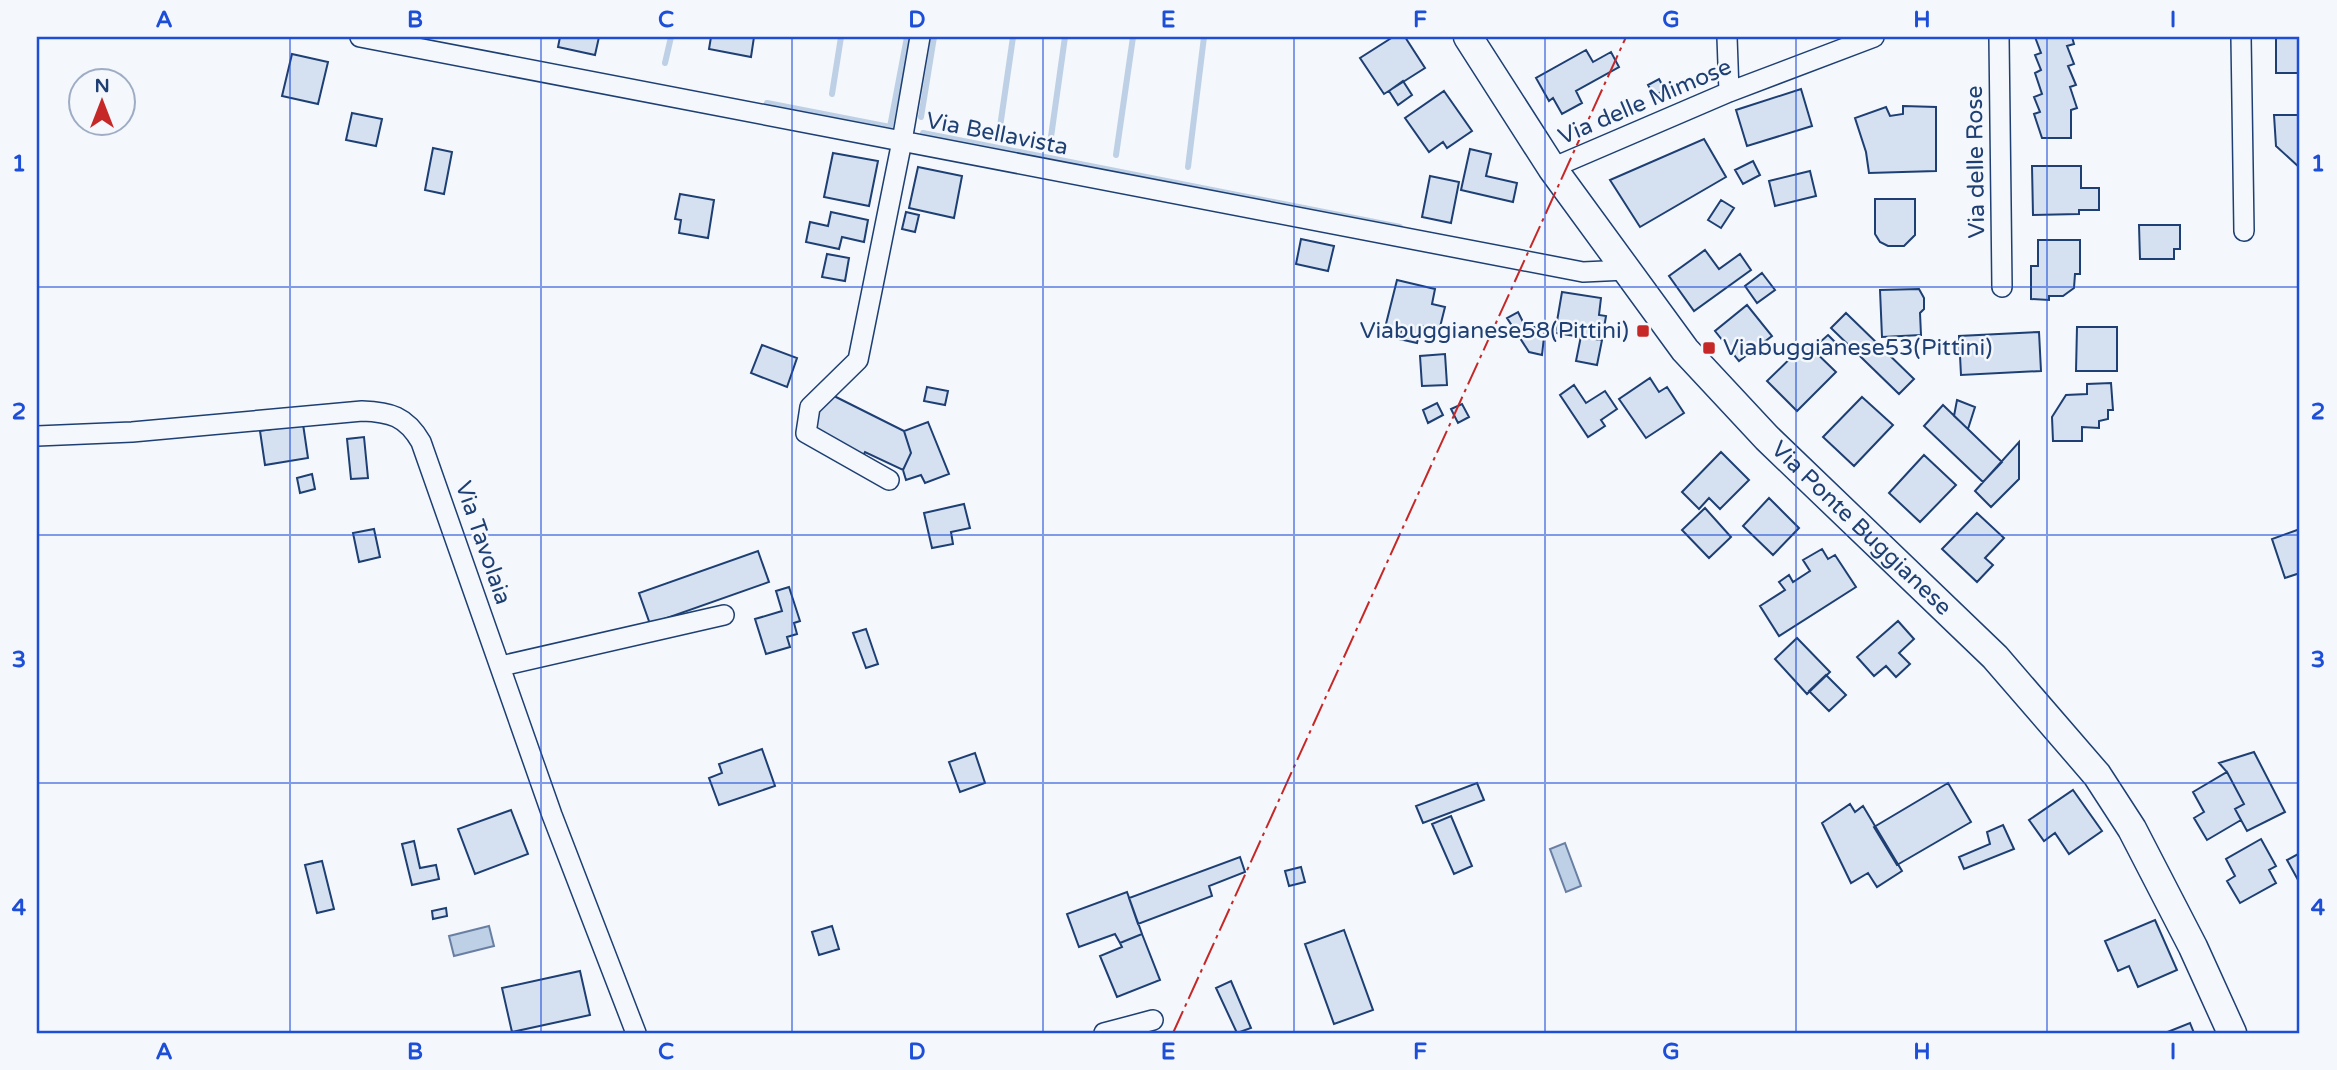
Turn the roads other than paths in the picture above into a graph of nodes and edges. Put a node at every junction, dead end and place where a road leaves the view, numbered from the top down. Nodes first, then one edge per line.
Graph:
1 (360, 37) edge
2 (920, 37) edge
3 (1468, 37) edge
4 (1727, 37) edge
5 (1874, 37) edge
6 (1999, 37) edge
7 (2241, 37) edge
8 (1729, 92) junction
9 (902, 141) junction
10 (1552, 168) junction
11 (2244, 231) dead end
12 (1626, 270) junction
13 (2002, 287) dead end
14 (37, 436) edge
15 (889, 480) dead end
16 (724, 615) dead end
17 (501, 666) junction
18 (1153, 1020) dead end
19 (636, 1033) edge
20 (1104, 1033) edge
21 (2232, 1033) edge

1 - 9 street, Via Bellavista
2 - 9 street
3 - 10 main road, Via Ponte Buggianese
4 - 8 street
5 - 8 street, Via delle Mimose
6 - 13 street, Via delle Rose
7 - 11 street
8 - 10 street, Via delle Mimose
9 - 12 street, Via Bellavista
9 - 15 street
10 - 12 main road, Via Ponte Buggianese
12 - 21 main road, Via Ponte Buggianese
14 - 17 street, Via Tavolaia
16 - 17 street
17 - 19 street, Via Tavolaia
18 - 20 street

